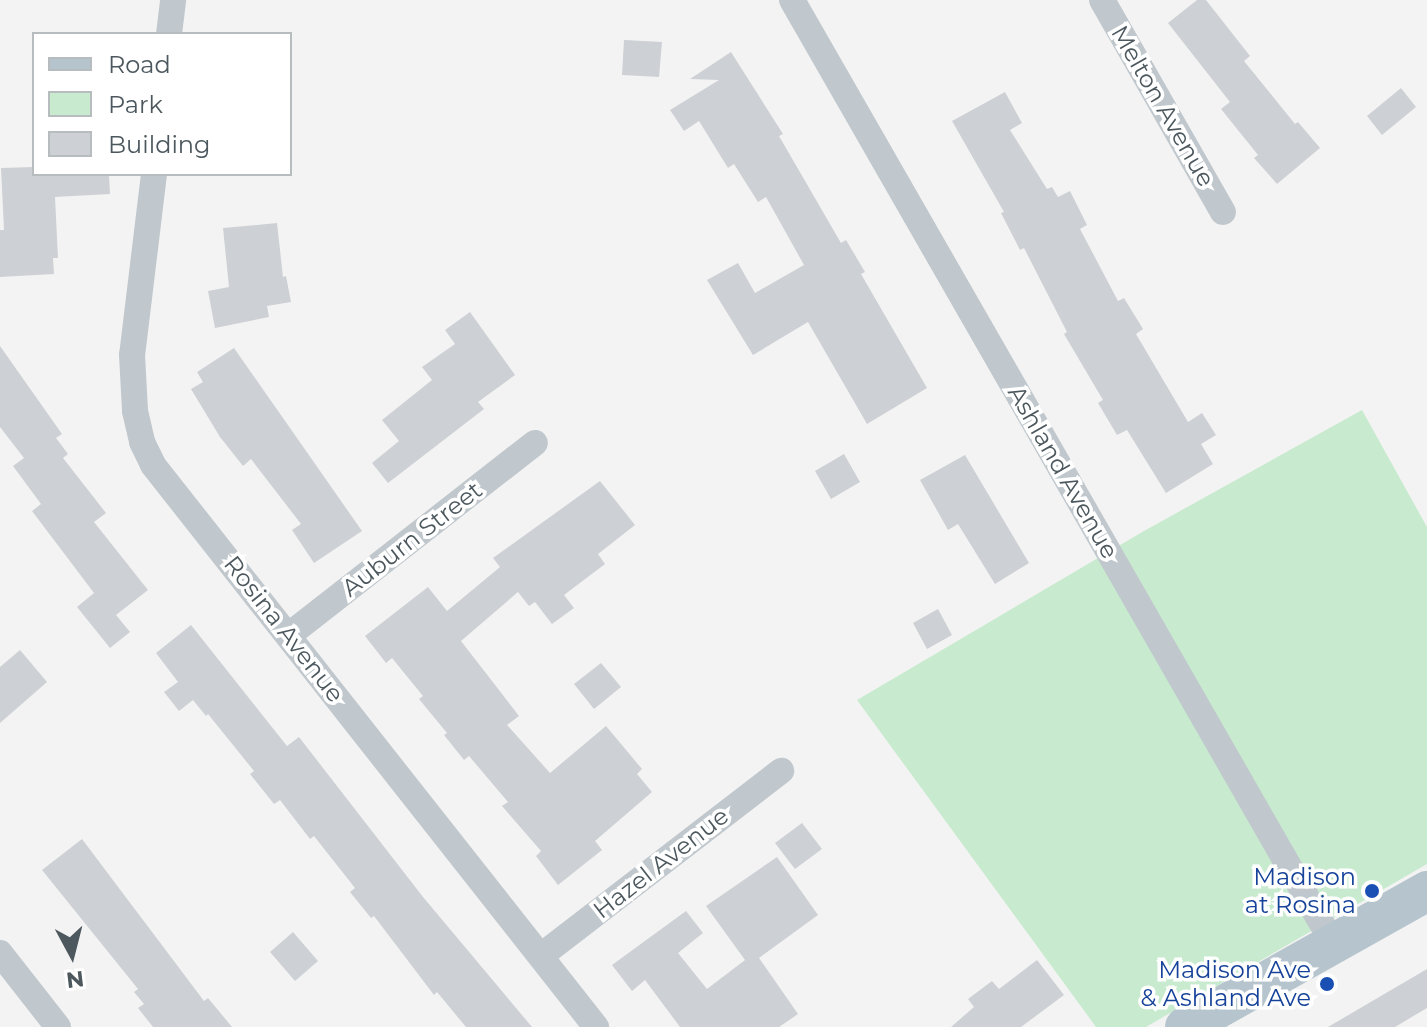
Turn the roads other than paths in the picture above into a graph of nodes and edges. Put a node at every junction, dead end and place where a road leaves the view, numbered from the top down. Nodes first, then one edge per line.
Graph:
1 (173, 0) edge
2 (792, 0) edge
3 (1102, 0) edge
4 (169, 32) edge
5 (154, 176) edge
6 (1223, 212) dead end
7 (535, 443) dead end
8 (289, 635) junction
9 (781, 771) dead end
10 (1427, 891) edge
11 (1333, 943) junction
12 (0, 953) edge
13 (542, 955) junction
14 (58, 1027) edge
15 (596, 1027) edge
16 (1185, 1027) edge

1 - 4 street
2 - 11 street, Ashland Avenue
3 - 6 street, Melton Avenue
5 - 8 street, Rosina Avenue
7 - 8 street, Auburn Street
8 - 13 street, Rosina Avenue
9 - 13 street, Hazel Avenue
10 - 11 main road
11 - 16 main road
12 - 14 street
13 - 15 street, Rosina Avenue

